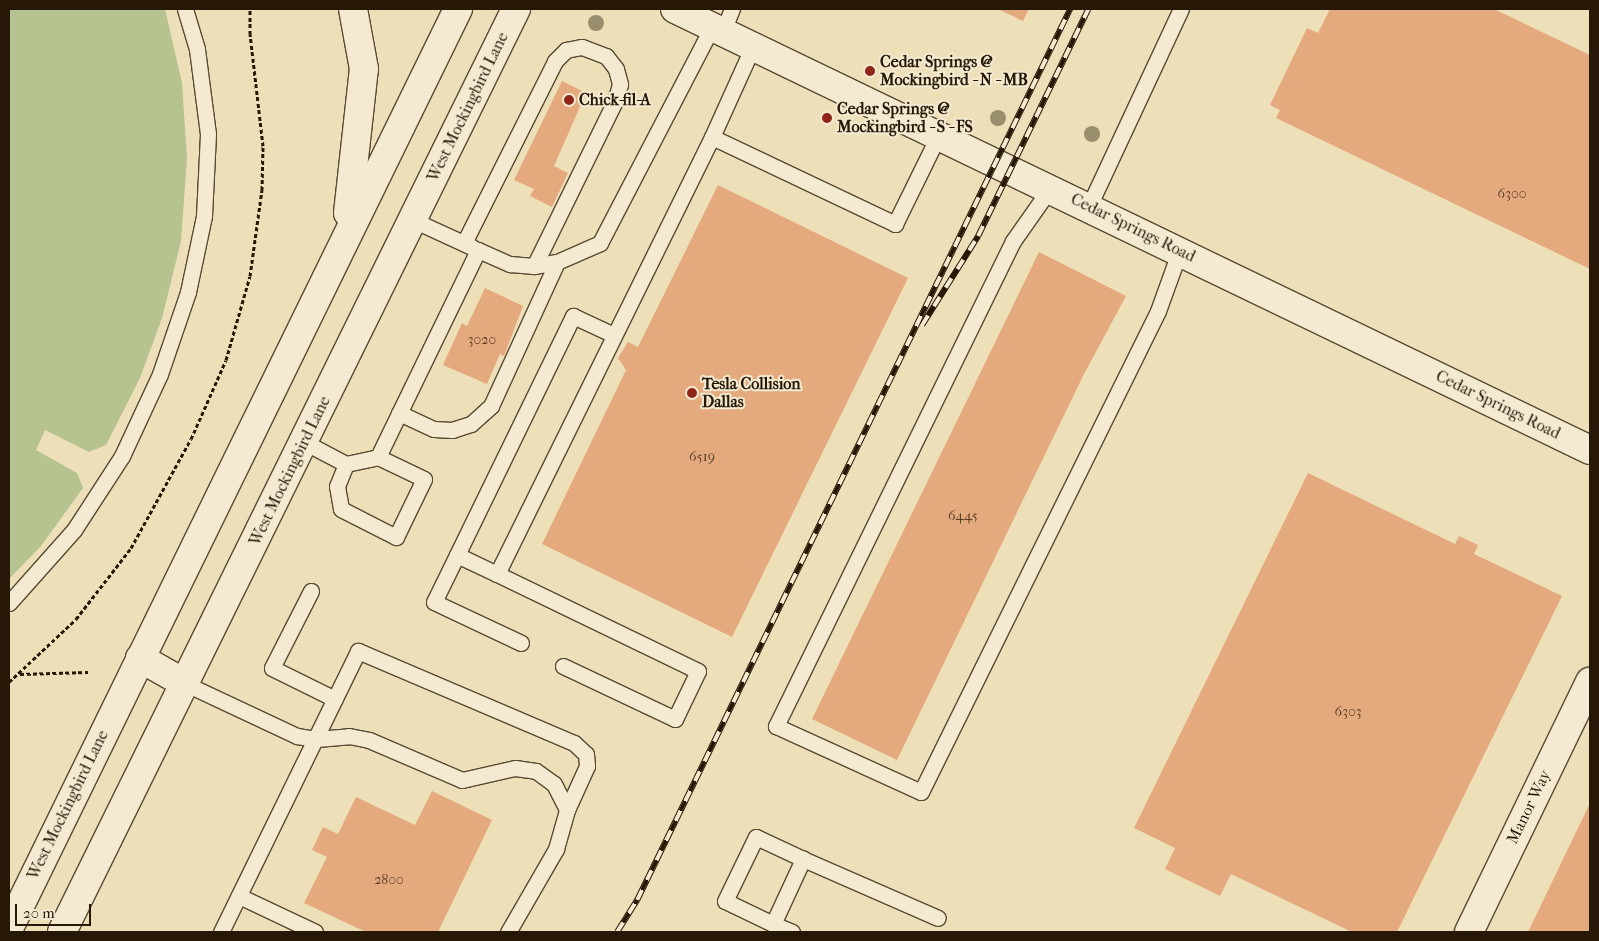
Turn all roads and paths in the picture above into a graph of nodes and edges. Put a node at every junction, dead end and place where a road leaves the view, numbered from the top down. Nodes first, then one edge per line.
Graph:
1 (185, 9) edge
2 (250, 9) edge
3 (353, 9) edge
4 (458, 9) edge
5 (516, 9) edge
6 (675, 9) edge
7 (1182, 9) edge
8 (723, 22) edge
9 (753, 46) junction
10 (939, 134) junction
11 (712, 137) junction
12 (1050, 187) junction
13 (1089, 206) junction
14 (413, 220) junction
15 (346, 233) junction
16 (464, 243) junction
17 (478, 250) junction
18 (1180, 250) junction
19 (556, 262) junction
20 (534, 266) junction
21 (614, 335) junction
22 (400, 413) junction
23 (304, 442) junction
24 (1590, 450) edge
25 (378, 457) junction
26 (346, 464) junction
27 (457, 555) junction
28 (497, 574) junction
29 (311, 591) dead end
30 (9, 602) edge
31 (521, 643) dead end
32 (140, 658) junction
33 (563, 666) dead end
34 (88, 672) dead end
35 (19, 673) junction
36 (9, 682) edge
37 (1590, 682) edge
38 (186, 684) junction
39 (335, 699) junction
40 (317, 738) junction
41 (567, 810) junction
42 (803, 859) junction
43 (239, 896) junction
44 (938, 918) dead end
45 (11, 921) edge
46 (773, 924) junction
47 (311, 931) edge
48 (62, 932) edge
49 (221, 932) edge
50 (508, 932) edge
51 (792, 932) edge
52 (1469, 932) edge

1 - 30 lane
2 - 35 path
3 - 15 main road
4 - 15 main road, West Mockingbird Lane
5 - 14 main road, West Mockingbird Lane
6 - 8 main road, Cedar Springs Road
7 - 13 lane
8 - 9 main road, Cedar Springs Road
8 - 19 lane
9 - 10 main road, Cedar Springs Road
9 - 11 lane
10 - 11 lane
10 - 12 main road, Cedar Springs Road
11 - 21 lane
12 - 13 main road, Cedar Springs Road
12 - 18 lane
13 - 18 main road, Cedar Springs Road
14 - 16 lane
14 - 23 main road, West Mockingbird Lane
15 - 32 main road, West Mockingbird Lane
16 - 17 lane
16 - 20 lane
17 - 20 lane
17 - 22 lane
18 - 24 main road, Cedar Springs Road
19 - 20 lane
19 - 22 lane
21 - 27 lane
21 - 28 lane
22 - 25 lane
23 - 26 lane
23 - 38 main road, West Mockingbird Lane
25 - 26 lane
25 - 26 lane
27 - 28 lane
27 - 31 lane
28 - 33 lane
29 - 39 lane
32 - 38 main road
32 - 45 main road, West Mockingbird Lane
34 - 35 path
35 - 36 path
37 - 52 main road, Manor Way
38 - 40 lane
38 - 48 main road, West Mockingbird Lane
39 - 40 lane
39 - 41 lane
40 - 41 lane
40 - 43 lane
41 - 50 lane
42 - 44 lane
42 - 46 lane
42 - 46 lane
43 - 47 lane
43 - 49 lane
46 - 51 lane

